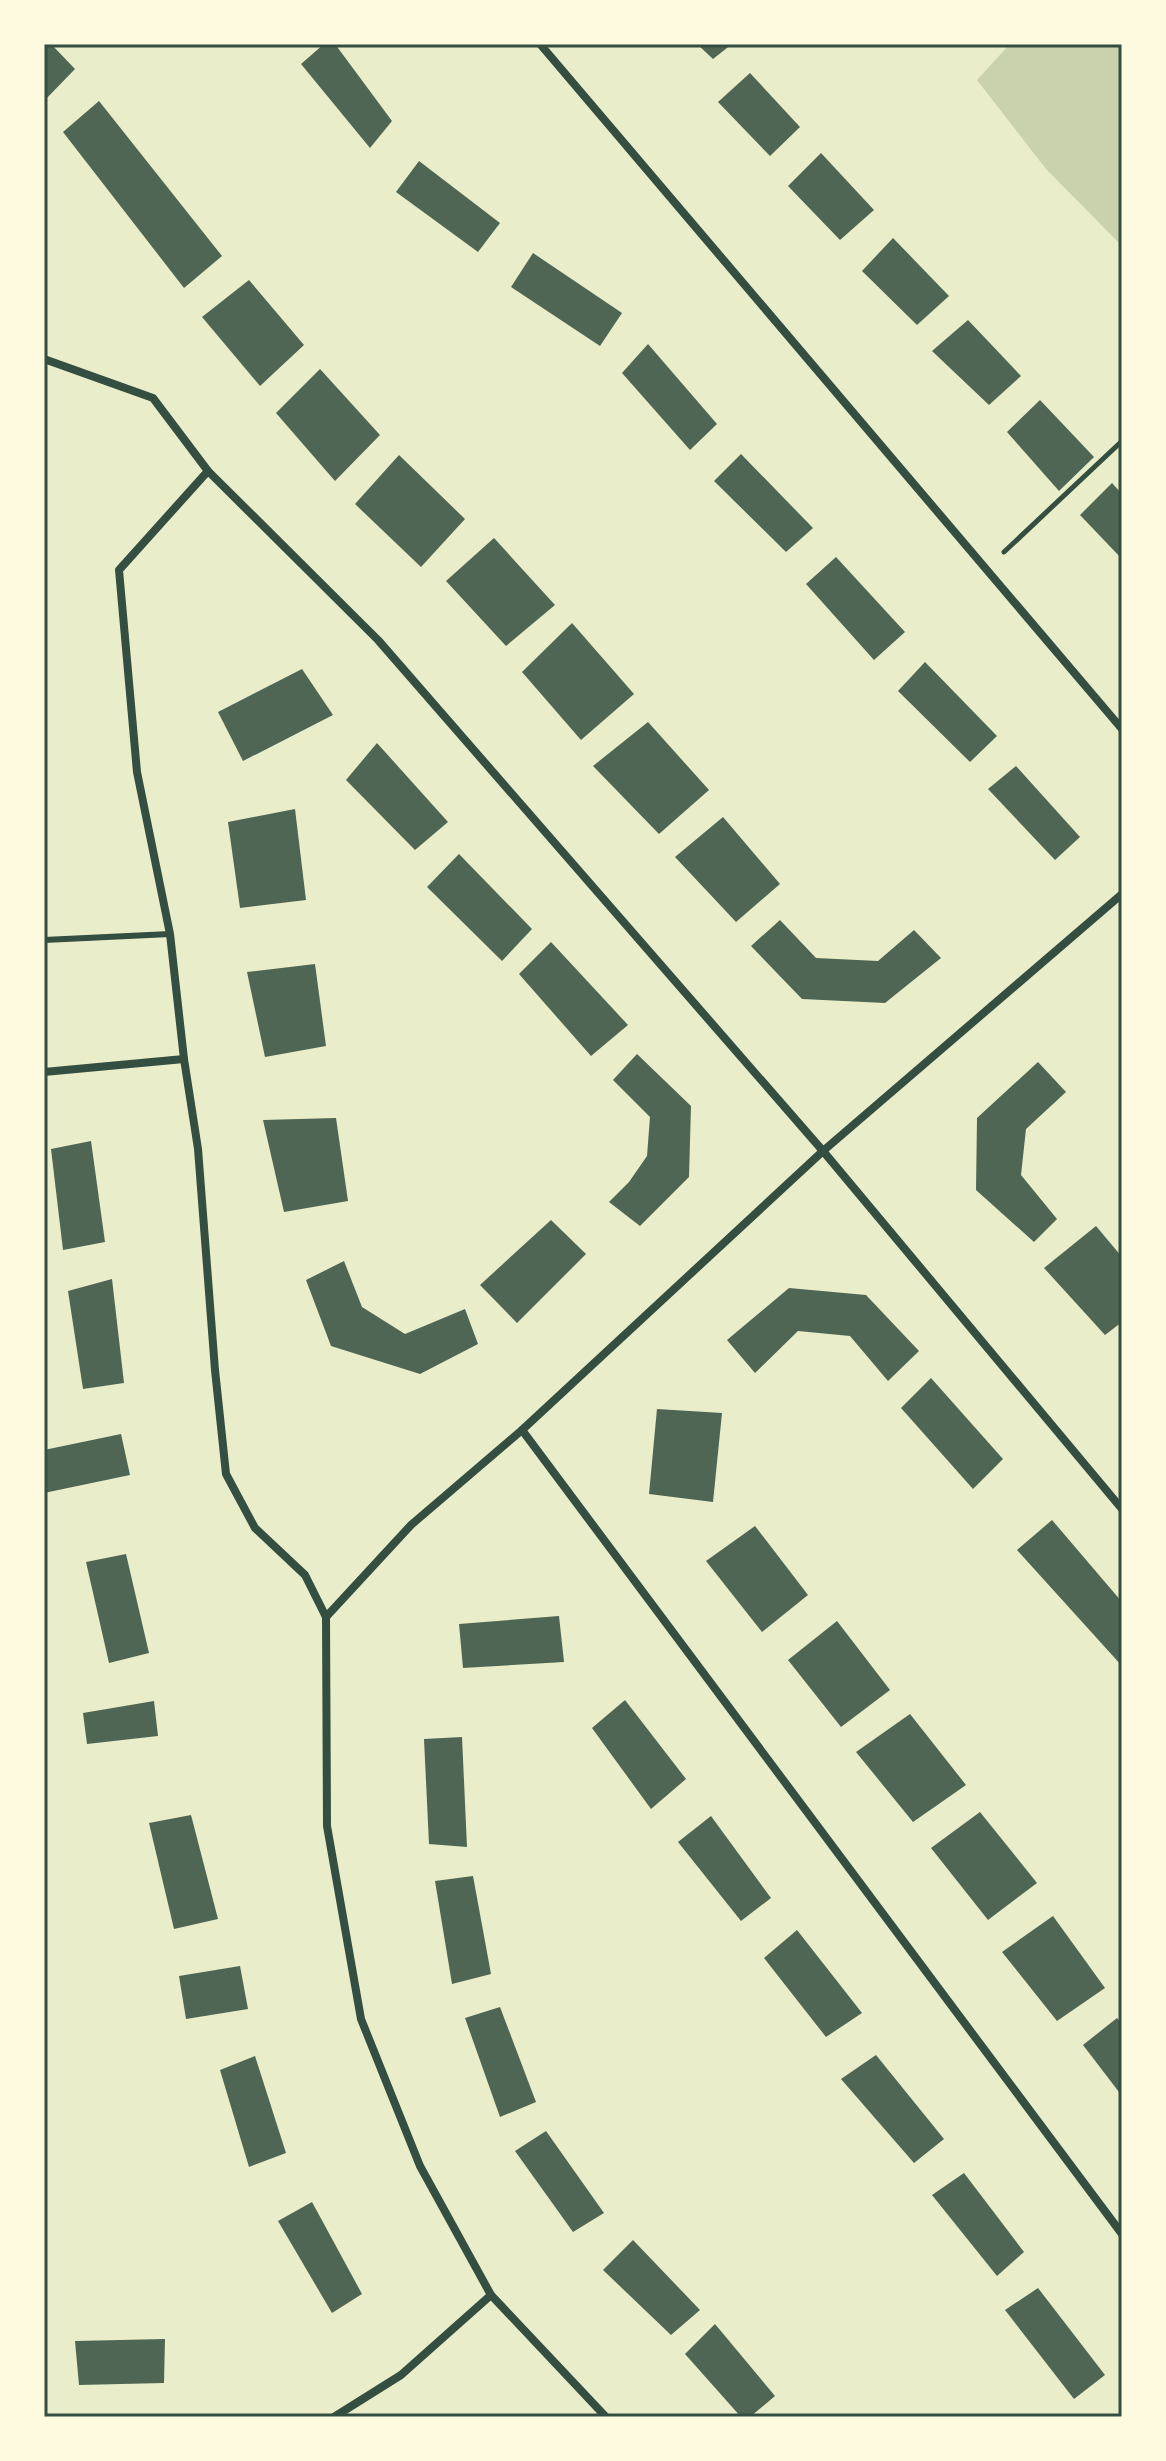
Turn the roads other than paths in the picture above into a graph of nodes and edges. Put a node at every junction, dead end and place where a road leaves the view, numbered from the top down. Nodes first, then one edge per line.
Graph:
1 (540, 44) edge
2 (44, 359) edge
3 (208, 471) junction
4 (1122, 729) edge
5 (1122, 894) edge
6 (170, 934) junction
7 (44, 940) edge
8 (184, 1059) junction
9 (44, 1072) edge
10 (823, 1151) junction
11 (522, 1430) junction
12 (1122, 1509) edge
13 (326, 1617) junction
14 (1122, 2234) edge
15 (491, 2295) junction
16 (334, 2417) edge
17 (606, 2417) edge

1 - 4 street
2 - 3 street
3 - 6 street
3 - 10 street
5 - 10 street
6 - 7 lane
6 - 8 street
8 - 9 street
8 - 13 street
10 - 11 street
10 - 12 street
11 - 13 street
11 - 14 street
13 - 15 street
15 - 16 street
15 - 17 street

